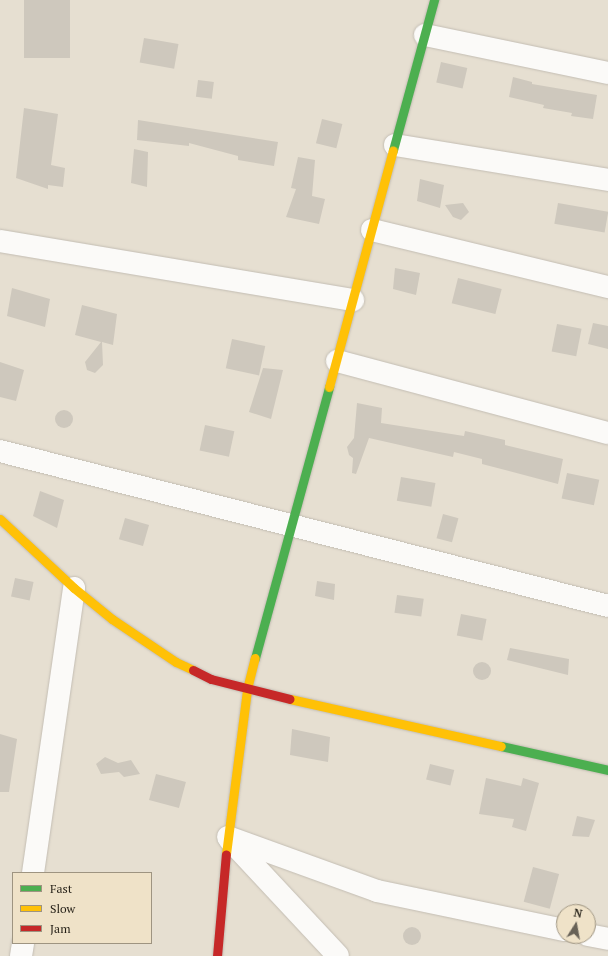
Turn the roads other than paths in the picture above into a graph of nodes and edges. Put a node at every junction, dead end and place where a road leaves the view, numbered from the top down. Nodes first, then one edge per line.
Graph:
1 (434, 0) edge
2 (425, 35) junction
3 (608, 73) edge
4 (395, 145) junction
5 (608, 180) edge
6 (372, 230) junction
7 (0, 241) edge
8 (608, 287) edge
9 (353, 300) junction
10 (338, 360) junction
11 (608, 433) edge
12 (0, 451) edge
13 (0, 519) edge
14 (292, 526) junction
15 (74, 588) junction
16 (608, 606) edge
17 (247, 689) junction
18 (608, 770) edge
19 (228, 837) junction
20 (33, 872) edge
21 (556, 928) edge
22 (596, 937) edge
23 (608, 939) edge
24 (23, 944) edge
25 (21, 956) edge
26 (217, 956) edge
27 (338, 956) edge

1 - 2 main road
2 - 3 street
2 - 4 main road
4 - 5 street
4 - 6 main road
6 - 8 street
6 - 9 main road
7 - 9 street
9 - 10 main road
10 - 11 street
10 - 14 main road
12 - 14 street
13 - 15 main road
14 - 16 street
14 - 17 main road
15 - 17 main road
15 - 20 street
17 - 18 main road
17 - 19 main road
19 - 21 street
19 - 26 main road
19 - 27 street
22 - 23 street
24 - 25 street

